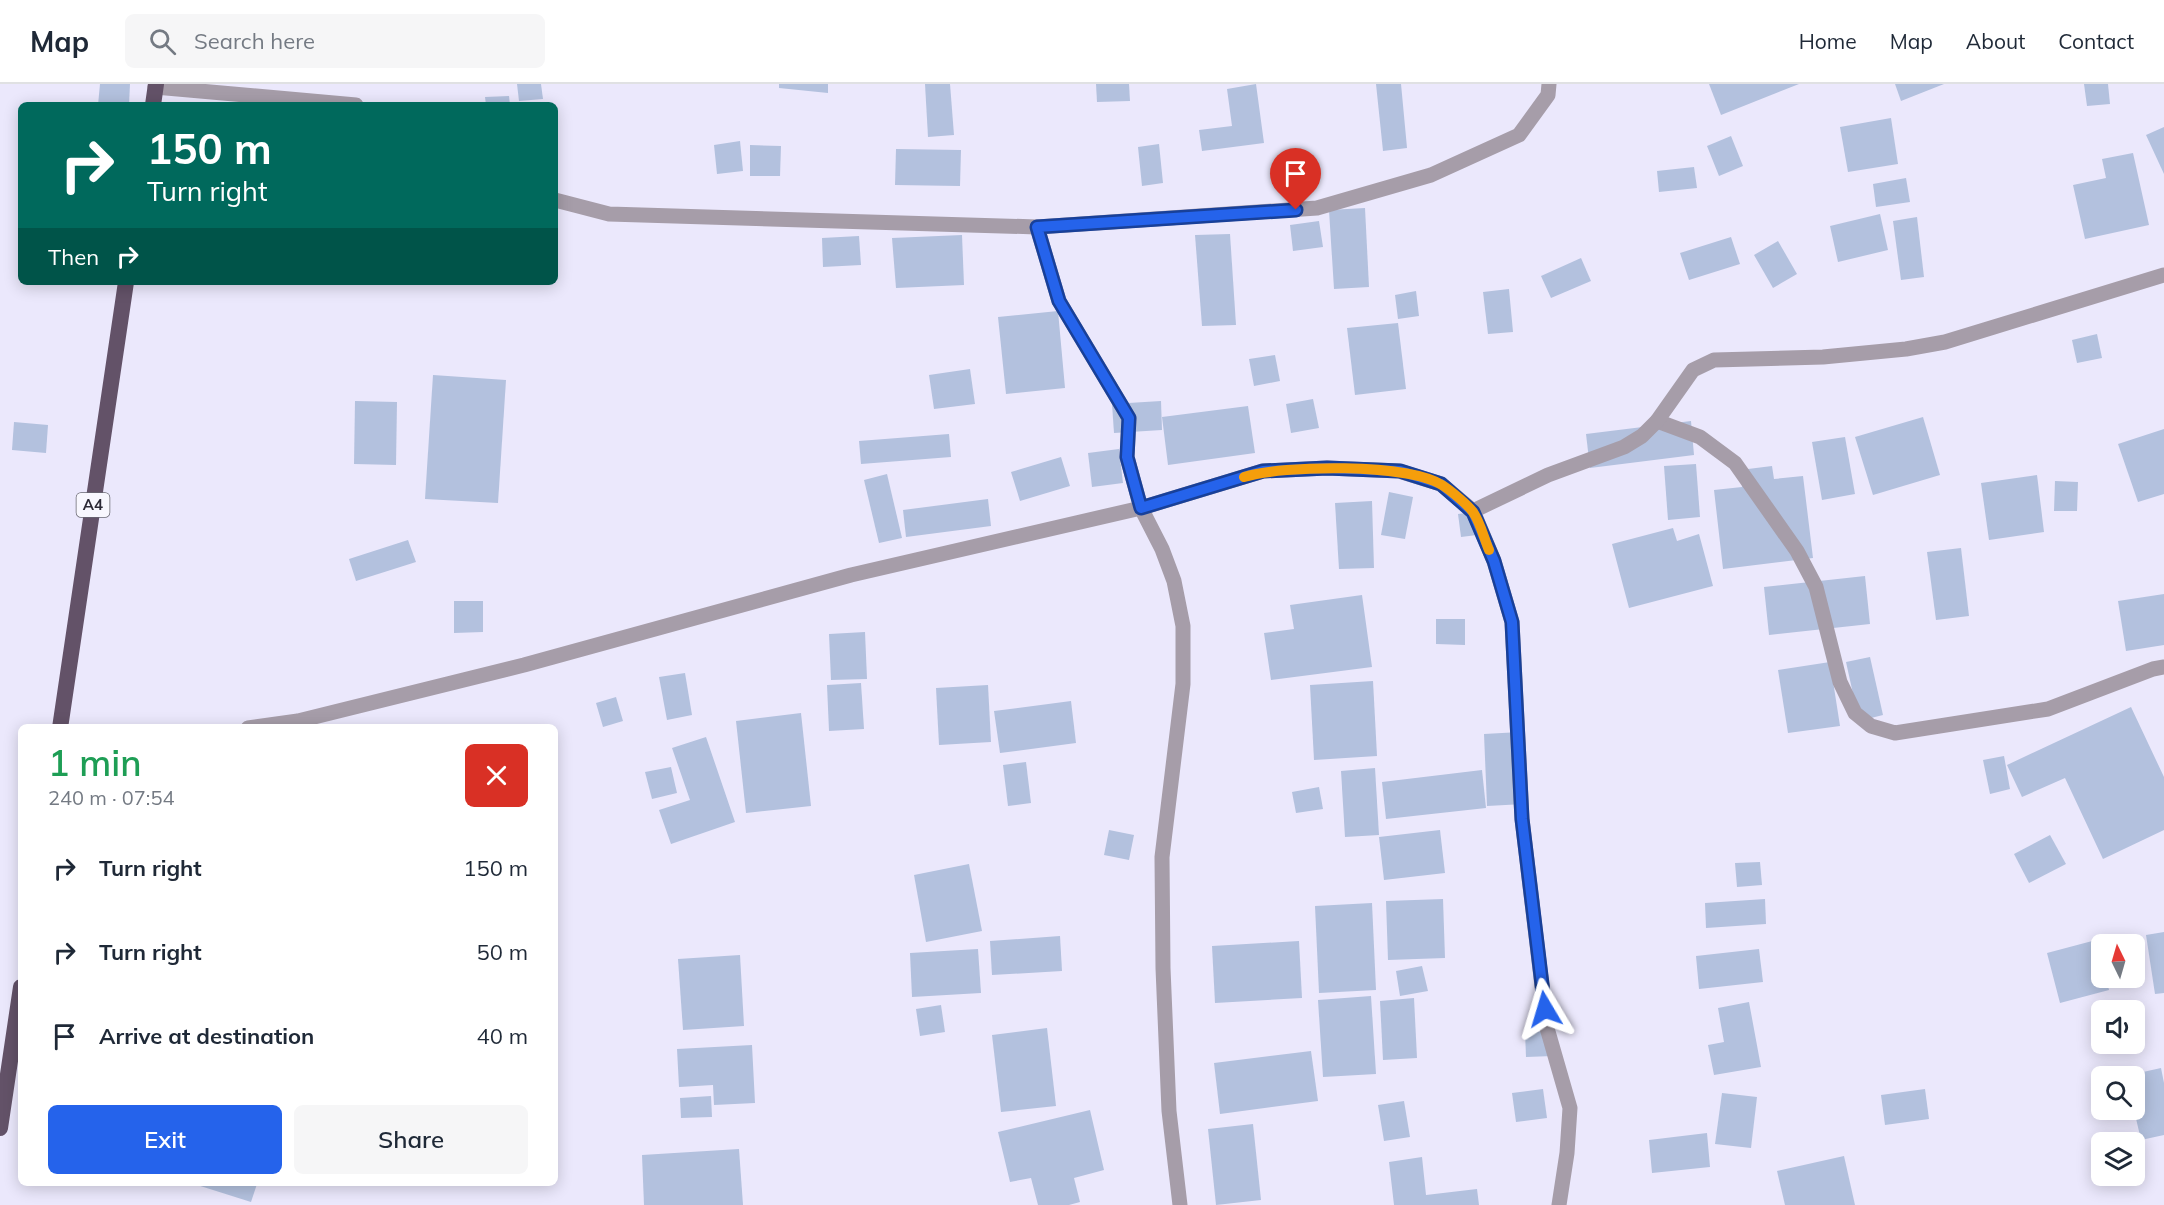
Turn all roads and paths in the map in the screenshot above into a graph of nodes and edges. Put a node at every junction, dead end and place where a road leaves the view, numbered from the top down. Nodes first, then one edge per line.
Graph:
1 (1549, 84) edge
2 (156, 85) edge
3 (153, 102) edge
4 (326, 102) edge
5 (558, 201) edge
6 (1037, 227) junction
7 (2164, 275) edge
8 (126, 285) edge
9 (1657, 421) junction
10 (1141, 508) junction
11 (1473, 512) junction
12 (2164, 667) edge
13 (61, 724) edge
14 (277, 724) edge
15 (18, 1007) edge
16 (0, 1128) edge
17 (1180, 1205) edge
18 (1559, 1205) edge

1 - 6 street
2 - 3 highway
2 - 4 street
5 - 6 street
6 - 10 street
7 - 9 street
8 - 13 highway, A4
9 - 11 street
9 - 12 street
10 - 11 street
10 - 14 street
10 - 17 street
11 - 18 street
15 - 16 highway

